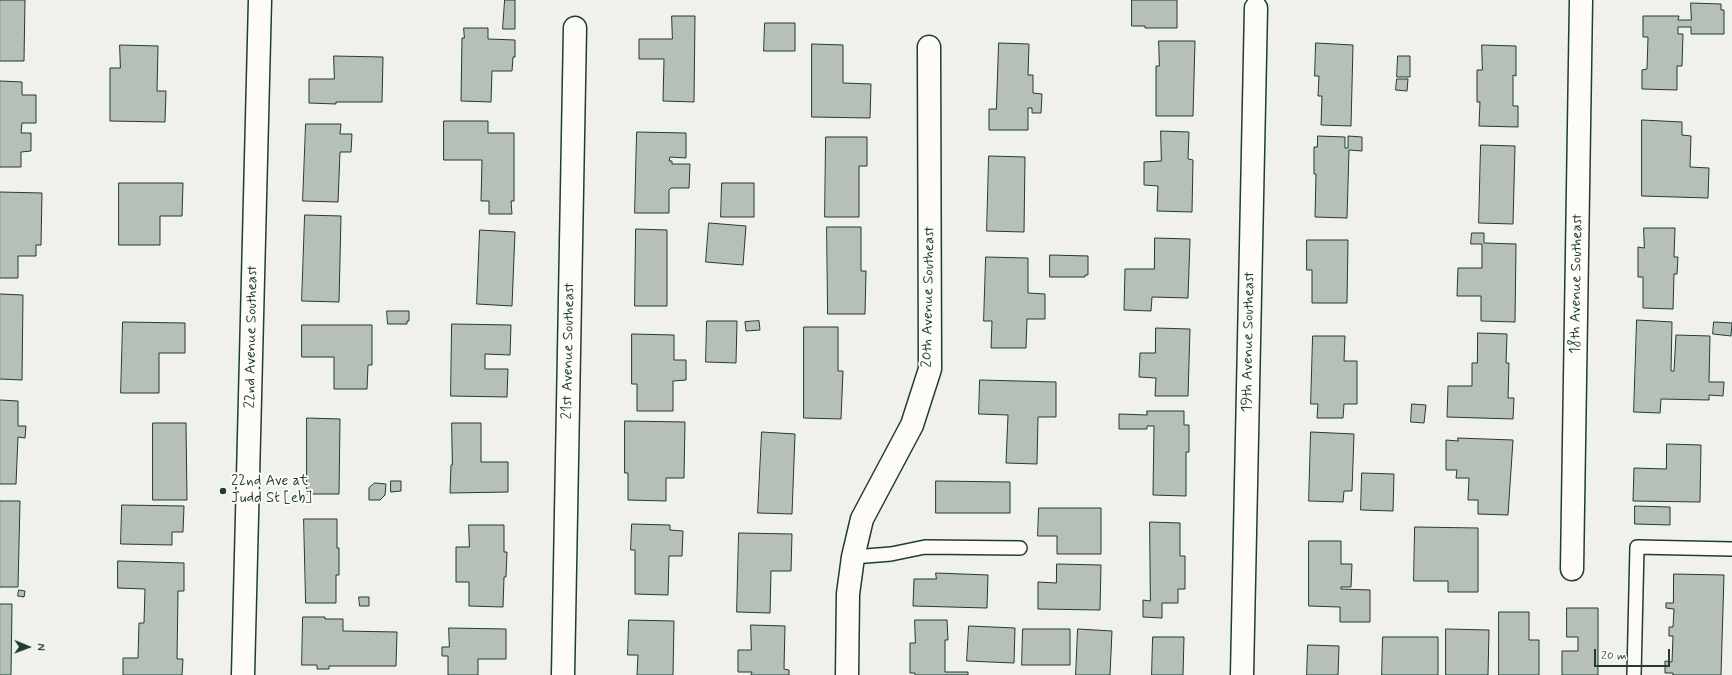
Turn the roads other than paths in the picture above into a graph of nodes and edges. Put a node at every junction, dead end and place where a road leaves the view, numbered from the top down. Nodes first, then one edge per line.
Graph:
1 (260, 0) edge
2 (1581, 0) edge
3 (1256, 8) dead end
4 (575, 28) dead end
5 (929, 47) dead end
6 (1020, 548) dead end
7 (1732, 550) edge
8 (853, 557) junction
9 (1572, 569) dead end
10 (243, 675) edge
11 (563, 675) edge
12 (847, 675) edge
13 (1242, 675) edge
14 (1634, 675) edge

1 - 10 street, 22nd Avenue Southeast
2 - 9 street, 18th Avenue Southeast
3 - 13 street, 19th Avenue Southeast
4 - 11 street, 21st Avenue Southeast
5 - 8 street, 20th Avenue Southeast
6 - 8 lane
7 - 14 lane
8 - 12 street, 20th Avenue Southeast

